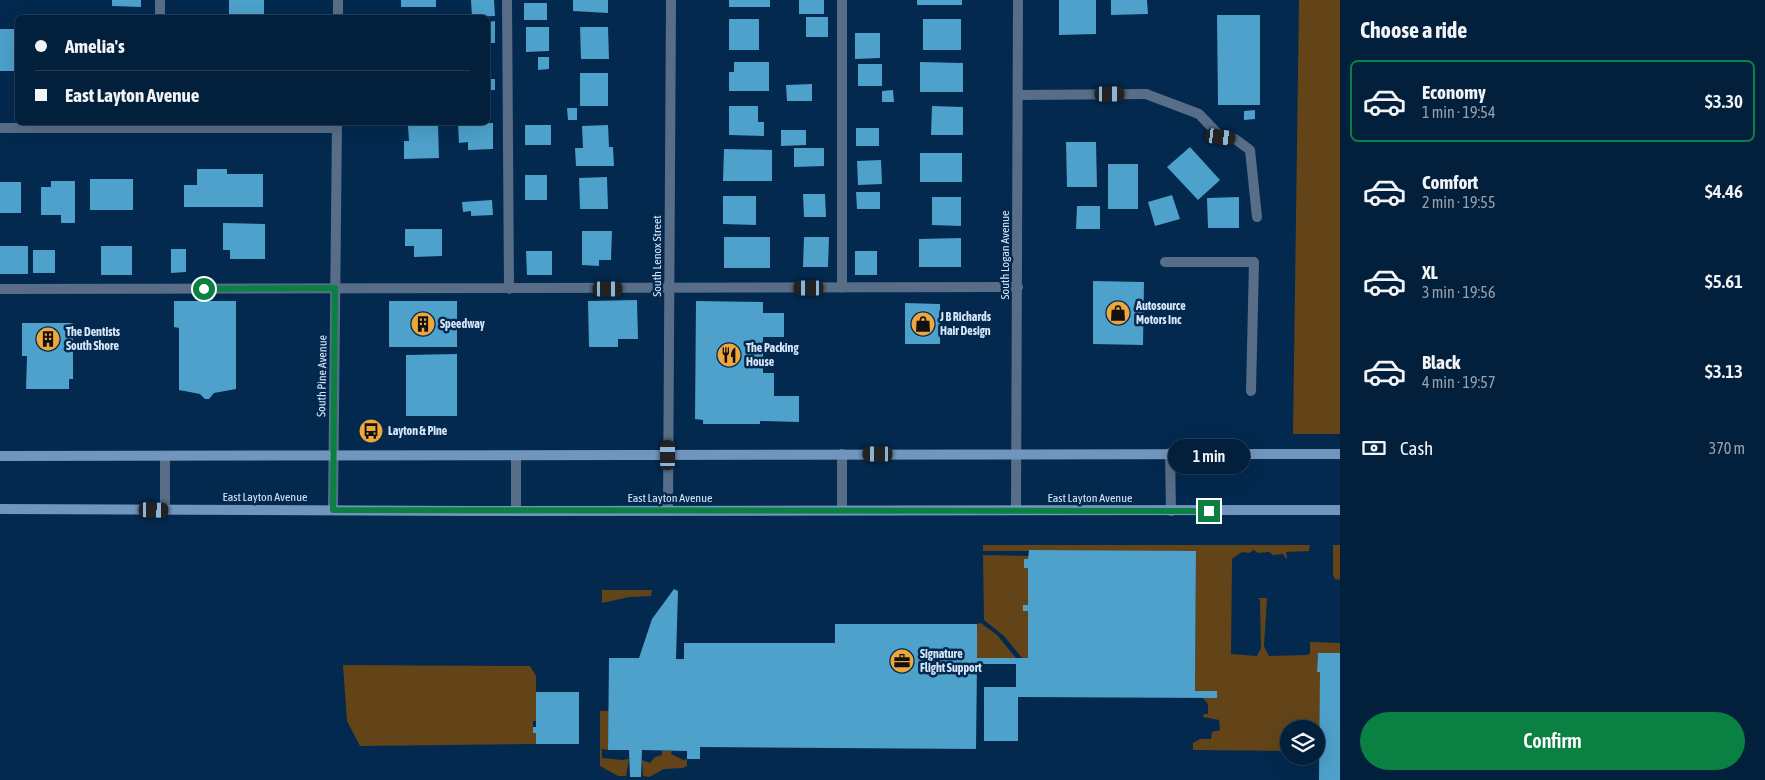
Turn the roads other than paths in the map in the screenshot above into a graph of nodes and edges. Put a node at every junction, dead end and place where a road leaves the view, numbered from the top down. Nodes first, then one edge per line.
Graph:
1 (160, 0) edge
2 (338, 0) edge
3 (507, 0) edge
4 (671, 0) edge
5 (842, 0) edge
6 (1018, 0) edge
7 (160, 15) edge
8 (338, 15) edge
9 (1018, 95) junction
10 (160, 125) edge
11 (337, 125) edge
12 (0, 128) edge
13 (1257, 217) dead end
14 (1165, 262) dead end
15 (1018, 287) junction
16 (335, 288) junction
17 (842, 288) junction
18 (0, 289) edge
19 (509, 289) junction
20 (669, 289) junction
21 (1251, 391) dead end
22 (1017, 453) junction
23 (1170, 453) junction
24 (842, 454) junction
25 (1340, 454) edge
26 (333, 455) junction
27 (668, 455) junction
28 (0, 456) edge
29 (165, 456) junction
30 (516, 456) junction
31 (0, 509) edge
32 (165, 510) junction
33 (333, 510) junction
34 (842, 510) junction
35 (1016, 510) junction
36 (1340, 510) edge
37 (516, 511) junction
38 (668, 511) junction
39 (1171, 511) junction

1 - 7 street
2 - 8 street
3 - 19 street
4 - 20 street, South Lenox Street
5 - 17 street
6 - 9 street, South Logan Avenue
9 - 13 street
9 - 15 street, South Logan Avenue
10 - 11 street
10 - 12 street
11 - 16 street, South Pine Avenue
14 - 21 street
15 - 17 street
15 - 22 street, South Logan Avenue
16 - 18 street
16 - 19 street
16 - 26 street, South Pine Avenue
17 - 20 street
19 - 20 street
20 - 27 street, South Lenox Street
22 - 23 main road
22 - 24 main road
22 - 35 street, South Logan Avenue
23 - 25 main road
23 - 39 street
24 - 27 main road
24 - 34 street
26 - 29 main road
26 - 30 main road
26 - 33 street, South Pine Avenue
27 - 30 main road
27 - 38 street, South Lenox Street
28 - 29 main road
29 - 32 street
30 - 37 street
31 - 32 main road, East Layton Avenue
32 - 33 main road, East Layton Avenue
33 - 37 main road, East Layton Avenue
34 - 35 main road, East Layton Avenue
34 - 38 main road, East Layton Avenue
35 - 39 main road, East Layton Avenue
36 - 39 main road, East Layton Avenue
37 - 38 main road, East Layton Avenue

